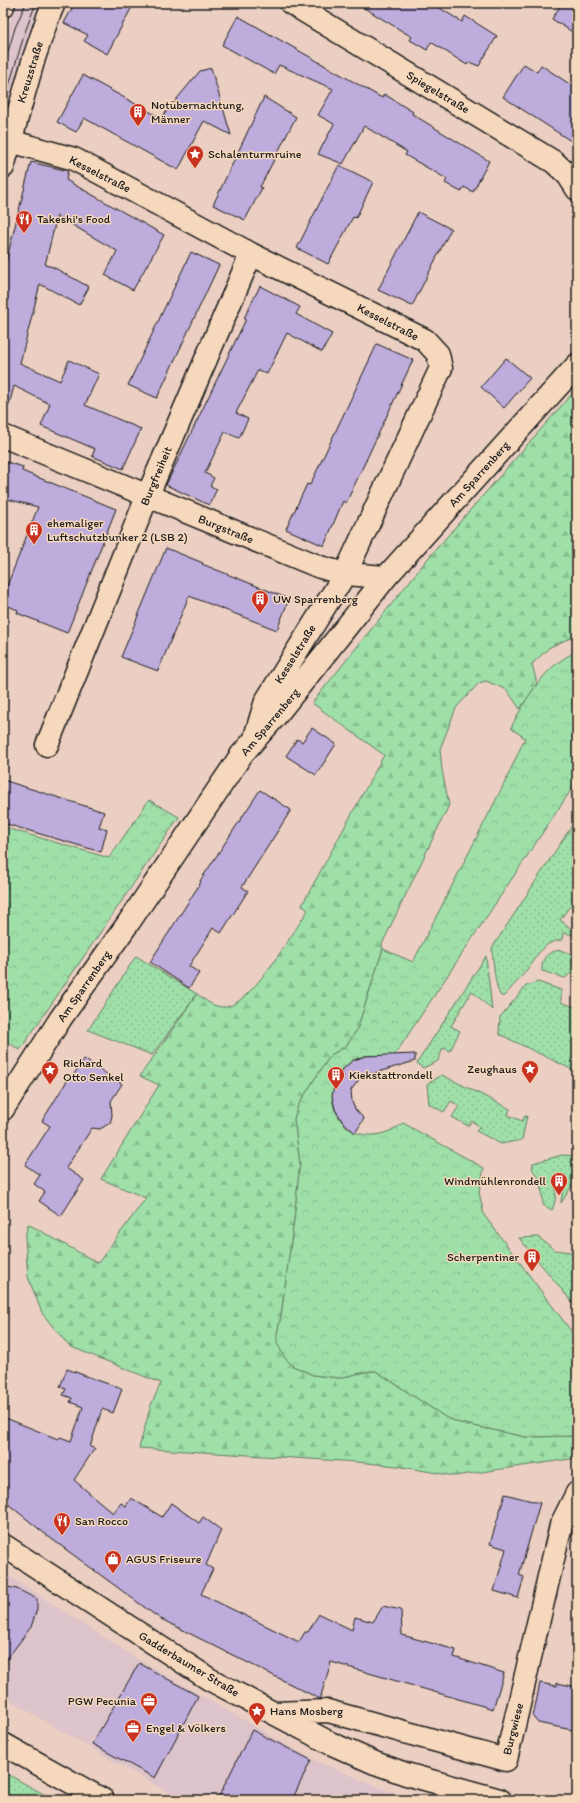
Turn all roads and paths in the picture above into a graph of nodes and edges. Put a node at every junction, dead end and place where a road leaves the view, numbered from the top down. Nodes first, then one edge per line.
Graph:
1 (54, 3) edge
2 (291, 3) edge
3 (10, 141) junction
4 (3, 166) edge
5 (577, 189) edge
6 (251, 254) junction
7 (577, 365) edge
8 (3, 436) edge
9 (147, 497) junction
10 (345, 574) junction
11 (386, 577) junction
12 (254, 741) junction
13 (47, 745) dead end
14 (3, 1110) edge
15 (577, 1493) edge
16 (3, 1545) edge
17 (275, 1713) junction
18 (3, 1744) edge
19 (103, 1800) edge
20 (500, 1800) edge

1 - 3 street, Kreuzstraße
2 - 5 street, Spiegelstraße
3 - 4 street, Kreuzstraße
3 - 6 street, Kesselstraße
6 - 9 street, Burgfreiheit
6 - 10 street, Kesselstraße
7 - 11 street, Am Sparrenberg
8 - 9 street, Burgstraße
9 - 10 street, Burgstraße
9 - 13 street, Burgfreiheit
10 - 11 street, Burgstraße
10 - 12 street, Kesselstraße
11 - 12 street, Am Sparrenberg
12 - 14 street, Am Sparrenberg
15 - 17 street, Burgwiese
16 - 17 street, Gadderbaumer Straße
17 - 20 street, Gadderbaumer Straße
18 - 19 street

